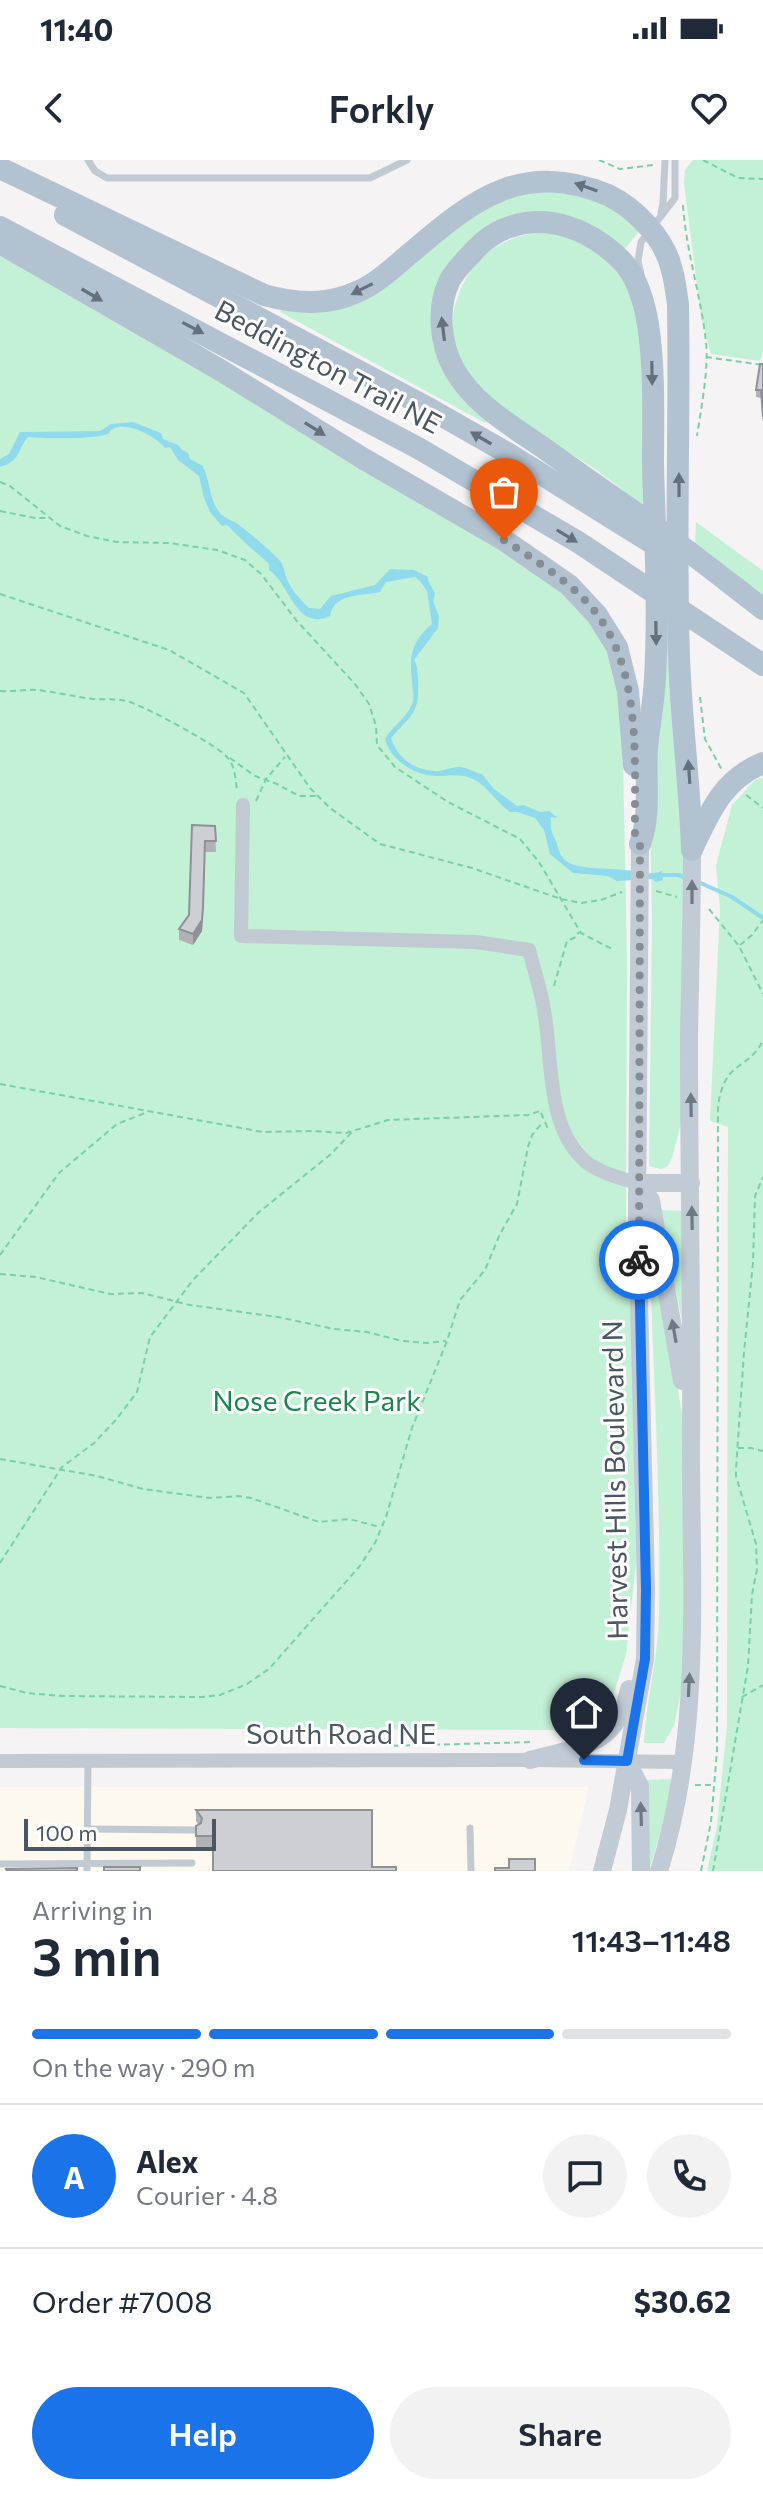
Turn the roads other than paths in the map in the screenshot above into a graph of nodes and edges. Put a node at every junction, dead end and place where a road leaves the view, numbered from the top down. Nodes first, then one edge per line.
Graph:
1 (88, 160) edge
2 (407, 160) edge
3 (665, 160) edge
4 (675, 160) edge
5 (0, 168) edge
6 (0, 181) edge
7 (654, 224) junction
8 (0, 227) edge
9 (0, 243) edge
10 (641, 296) junction
11 (627, 517) junction
12 (703, 570) junction
13 (763, 609) edge
14 (763, 617) edge
15 (763, 665) edge
16 (763, 763) edge
17 (243, 805) road end
18 (640, 844) junction
19 (692, 850) junction
20 (637, 1183) junction
21 (691, 1183) junction
22 (691, 1436) junction
23 (646, 1596) junction
24 (530, 1760) junction
25 (0, 1761) edge
26 (88, 1761) junction
27 (627, 1761) junction
28 (682, 1762) junction
29 (470, 1828) dead end
30 (88, 1829) junction
31 (196, 1830) edge
32 (192, 1863) dead end
33 (0, 1864) edge
34 (87, 1867) edge
35 (471, 1871) edge
36 (602, 1871) edge
37 (641, 1871) edge
38 (659, 1871) edge

1 - 2 lane
3 - 7 lane
4 - 7 lane
7 -> 5 main road
11 -> 6 main road, Beddington Trail NE
7 - 10 lane
19 -> 7 main road
8 -> 15 main road, Beddington Trail NE
9 -> 18 main road
11 -> 10 main road
10 -> 18 main road
11 - 12 main road, Beddington Trail NE
12 - 13 main road
12 - 14 main road
16 - 19 main road
17 - 20 street
18 - 20 main road, Harvest Hills Boulevard N
21 -> 19 main road
20 - 21 main road
22 -> 20 main road
20 - 23 main road, Harvest Hills Boulevard N
22 -> 21 main road
28 -> 22 main road
23 - 24 main road
23 - 27 main road, Harvest Hills Boulevard N
24 - 26 street, South Road NE
24 - 27 street, South Road NE
25 - 26 street, South Road NE
26 - 30 lane
27 - 28 street, South Road NE
27 - 36 main road, Harvest Hills Boulevard N
37 -> 27 main road
28 - 38 main road
29 - 35 lane
30 - 31 lane
30 - 34 lane
32 - 34 lane
33 - 34 lane

